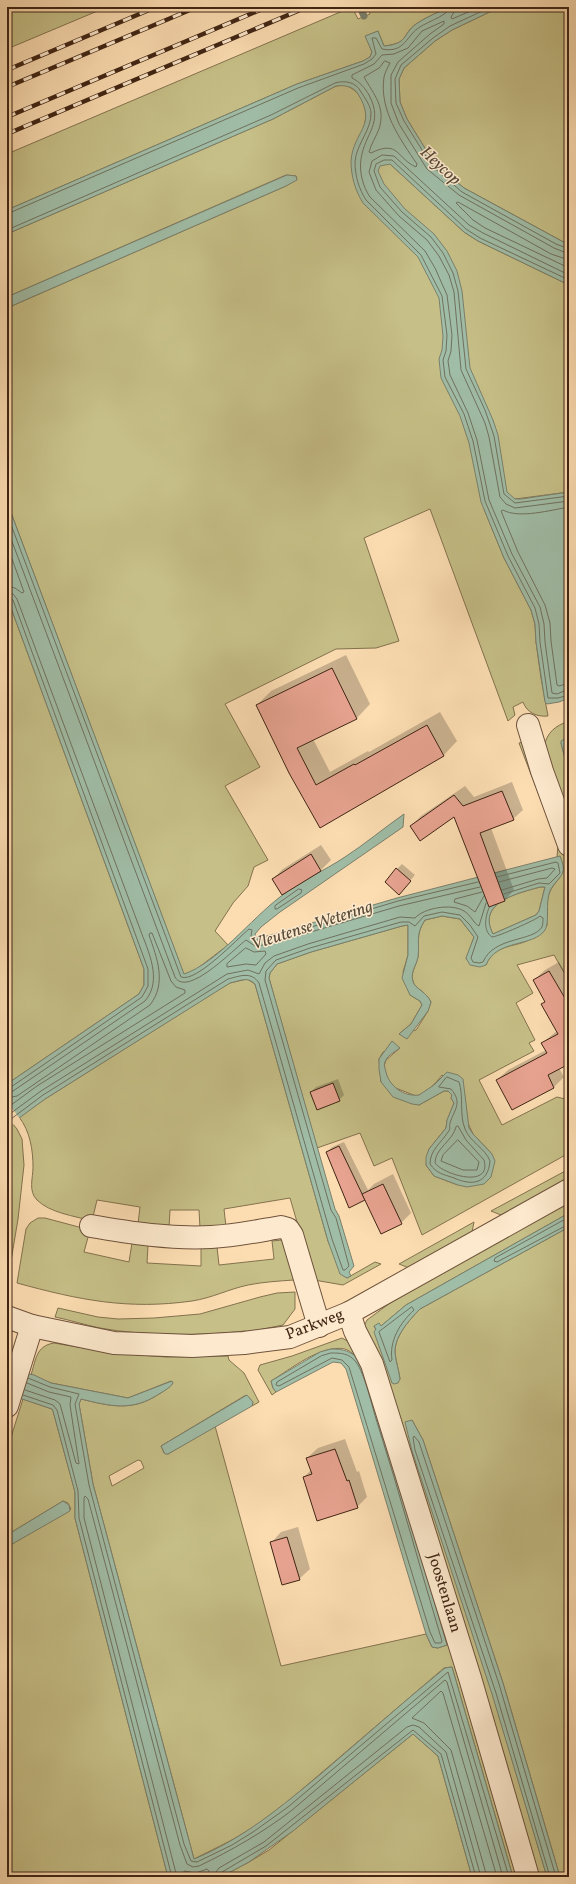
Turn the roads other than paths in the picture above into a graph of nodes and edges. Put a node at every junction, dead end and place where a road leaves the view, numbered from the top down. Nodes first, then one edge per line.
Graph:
1 (528, 725) dead end
2 (569, 845) edge
3 (569, 1190) edge
4 (91, 1226) dead end
5 (349, 1312) junction
6 (7, 1317) edge
7 (32, 1326) junction
8 (319, 1326) junction
9 (7, 1406) edge
10 (528, 1877) edge

1 - 2 street
3 - 5 street, Parkweg
4 - 8 street
5 - 8 street, Parkweg
5 - 10 street, Joostenlaan
6 - 7 street, Parkweg
7 - 8 street, Parkweg
7 - 9 street

